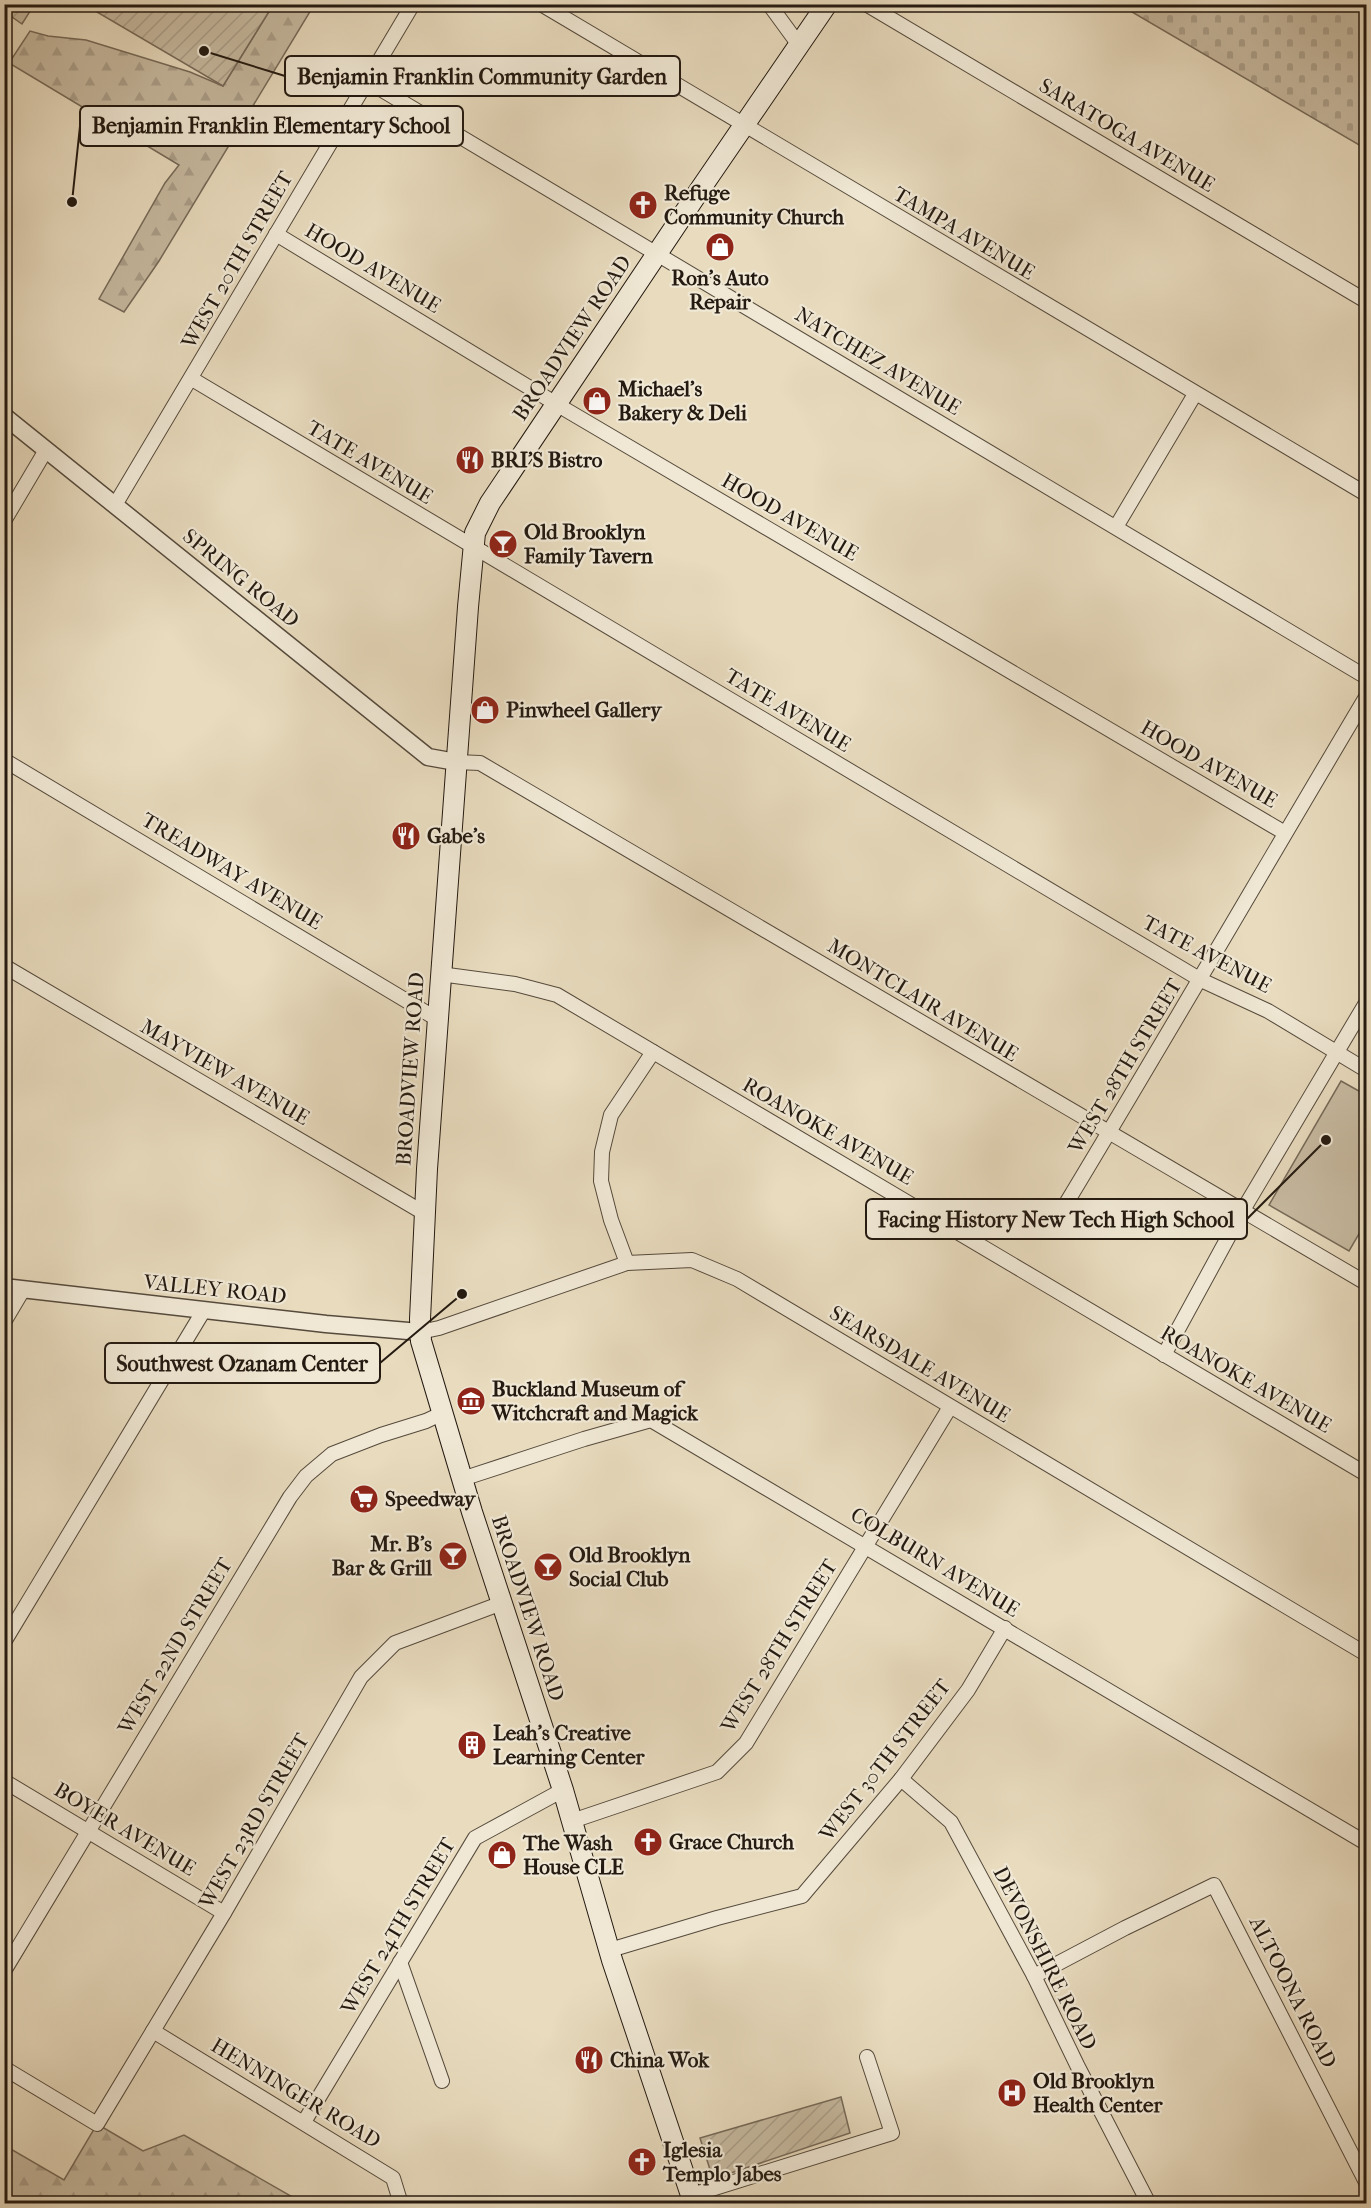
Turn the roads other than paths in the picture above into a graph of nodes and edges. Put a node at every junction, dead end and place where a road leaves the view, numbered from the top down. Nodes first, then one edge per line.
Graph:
1 (413, 4) edge
2 (541, 4) edge
3 (769, 4) edge
4 (827, 4) edge
5 (866, 4) edge
6 (799, 45) junction
7 (367, 81) junction
8 (744, 126) junction
9 (276, 234) junction
10 (656, 254) junction
11 (1366, 301) edge
12 (192, 379) junction
13 (1196, 394) junction
14 (556, 404) junction
15 (4, 416) edge
16 (46, 450) junction
17 (1366, 494) edge
18 (115, 506) junction
19 (4, 521) edge
20 (1116, 527) junction
21 (472, 547) junction
22 (1366, 677) edge
23 (1366, 698) edge
24 (4, 760) edge
25 (456, 762) junction
26 (1285, 833) junction
27 (4, 966) edge
28 (440, 974) junction
29 (1201, 980) junction
30 (1366, 1003) edge
31 (437, 1019) junction
32 (653, 1052) junction
33 (1338, 1053) junction
34 (1366, 1070) edge
35 (1109, 1133) junction
36 (1064, 1207) dead end
37 (1243, 1210) junction
38 (424, 1213) junction
39 (627, 1263) junction
40 (1366, 1283) edge
41 (4, 1287) edge
42 (23, 1290) junction
43 (204, 1310) junction
44 (4, 1322) edge
45 (420, 1332) junction
46 (1164, 1355) junction
47 (950, 1407) junction
48 (443, 1413) junction
49 (1366, 1474) edge
50 (462, 1479) junction
51 (866, 1545) junction
52 (502, 1603) junction
53 (1005, 1628) junction
54 (4, 1642) edge
55 (1366, 1654) edge
56 (901, 1779) junction
57 (4, 1781) edge
58 (563, 1790) junction
59 (572, 1821) junction
60 (88, 1831) junction
61 (1366, 1843) edge
62 (224, 1913) junction
63 (610, 1950) junction
64 (400, 1962) junction
65 (4, 1971) edge
66 (1034, 1977) junction
67 (153, 2031) junction
68 (867, 2057) dead end
69 (4, 2068) edge
70 (442, 2081) dead end
71 (304, 2122) junction
72 (1366, 2182) edge
73 (693, 2199) edge
74 (401, 2204) edge
75 (1149, 2204) edge

1 - 7 street, WEST 20TH STREET
2 - 8 street, TAMPA AVENUE
3 - 6 street
4 - 6 main road, BROADVIEW ROAD
5 - 11 street, SARATOGA AVENUE
6 - 8 main road, BROADVIEW ROAD
7 - 9 street, WEST 20TH STREET
7 - 10 street, NATCHEZ AVENUE
8 - 10 main road, BROADVIEW ROAD
8 - 13 street, TAMPA AVENUE
9 - 12 street, WEST 20TH STREET
9 - 14 street, HOOD AVENUE
10 - 14 main road, BROADVIEW ROAD
10 - 20 street, NATCHEZ AVENUE
12 - 18 street, WEST 20TH STREET
12 - 21 street, TATE AVENUE
13 - 17 street, TAMPA AVENUE
13 - 20 street
14 - 21 main road, BROADVIEW ROAD
14 - 26 street, HOOD AVENUE
15 - 16 street, SPRING ROAD
16 - 18 street, SPRING ROAD
16 - 19 street
18 - 25 street, SPRING ROAD
20 - 22 street, NATCHEZ AVENUE
21 - 25 main road, BROADVIEW ROAD
21 - 29 street, TATE AVENUE
23 - 26 street, WEST 28TH STREET
24 - 31 street, TREADWAY AVENUE
25 - 28 main road, BROADVIEW ROAD
25 - 35 street, MONTCLAIR AVENUE
26 - 29 street, WEST 28TH STREET
27 - 38 street, MAYVIEW AVENUE
28 - 31 main road, BROADVIEW ROAD
28 - 32 street, ROANOKE AVENUE
29 - 33 street, TATE AVENUE
29 - 35 street, WEST 28TH STREET
30 - 33 street
31 - 38 main road, BROADVIEW ROAD
32 - 39 street
32 - 46 street, ROANOKE AVENUE
33 - 34 street, TATE AVENUE
33 - 37 street
35 - 36 street, WEST 28TH STREET
35 - 37 street, MONTCLAIR AVENUE
37 - 40 street, MONTCLAIR AVENUE
37 - 46 street
38 - 45 main road, BROADVIEW ROAD
39 - 45 street, SEARSDALE AVENUE
39 - 47 street, SEARSDALE AVENUE
41 - 42 street, VALLEY ROAD
42 - 43 street, VALLEY ROAD
42 - 44 street
43 - 45 street, VALLEY ROAD
43 - 54 street
45 - 48 main road, BROADVIEW ROAD
46 - 49 street, ROANOKE AVENUE
47 - 51 street, WEST 28TH STREET
47 - 55 street, SEARSDALE AVENUE
48 - 50 main road, BROADVIEW ROAD
48 - 60 street, WEST 22ND STREET
50 - 51 street, COLBURN AVENUE
50 - 52 main road, BROADVIEW ROAD
51 - 53 street, COLBURN AVENUE
51 - 59 street, WEST 28TH STREET
52 - 58 main road, BROADVIEW ROAD
52 - 62 street, WEST 23RD STREET
53 - 56 street, WEST 30TH STREET
53 - 61 street, COLBURN AVENUE
56 - 63 street, WEST 30TH STREET
56 - 66 street, DEVONSHIRE ROAD
57 - 60 street, BOYER AVENUE
58 - 59 main road, BROADVIEW ROAD
58 - 64 street, WEST 24TH STREET
59 - 63 main road, BROADVIEW ROAD
60 - 62 street, BOYER AVENUE
60 - 65 street, WEST 22ND STREET
62 - 67 street, WEST 23RD STREET
63 - 73 main road, BROADVIEW ROAD
64 - 70 street
64 - 71 street, WEST 24TH STREET
66 - 72 street, ALTOONA ROAD
66 - 75 street, DEVONSHIRE ROAD
67 - 69 street, WEST 23RD STREET
67 - 71 street, HENNINGER ROAD
68 - 73 street
71 - 74 street, HENNINGER ROAD

